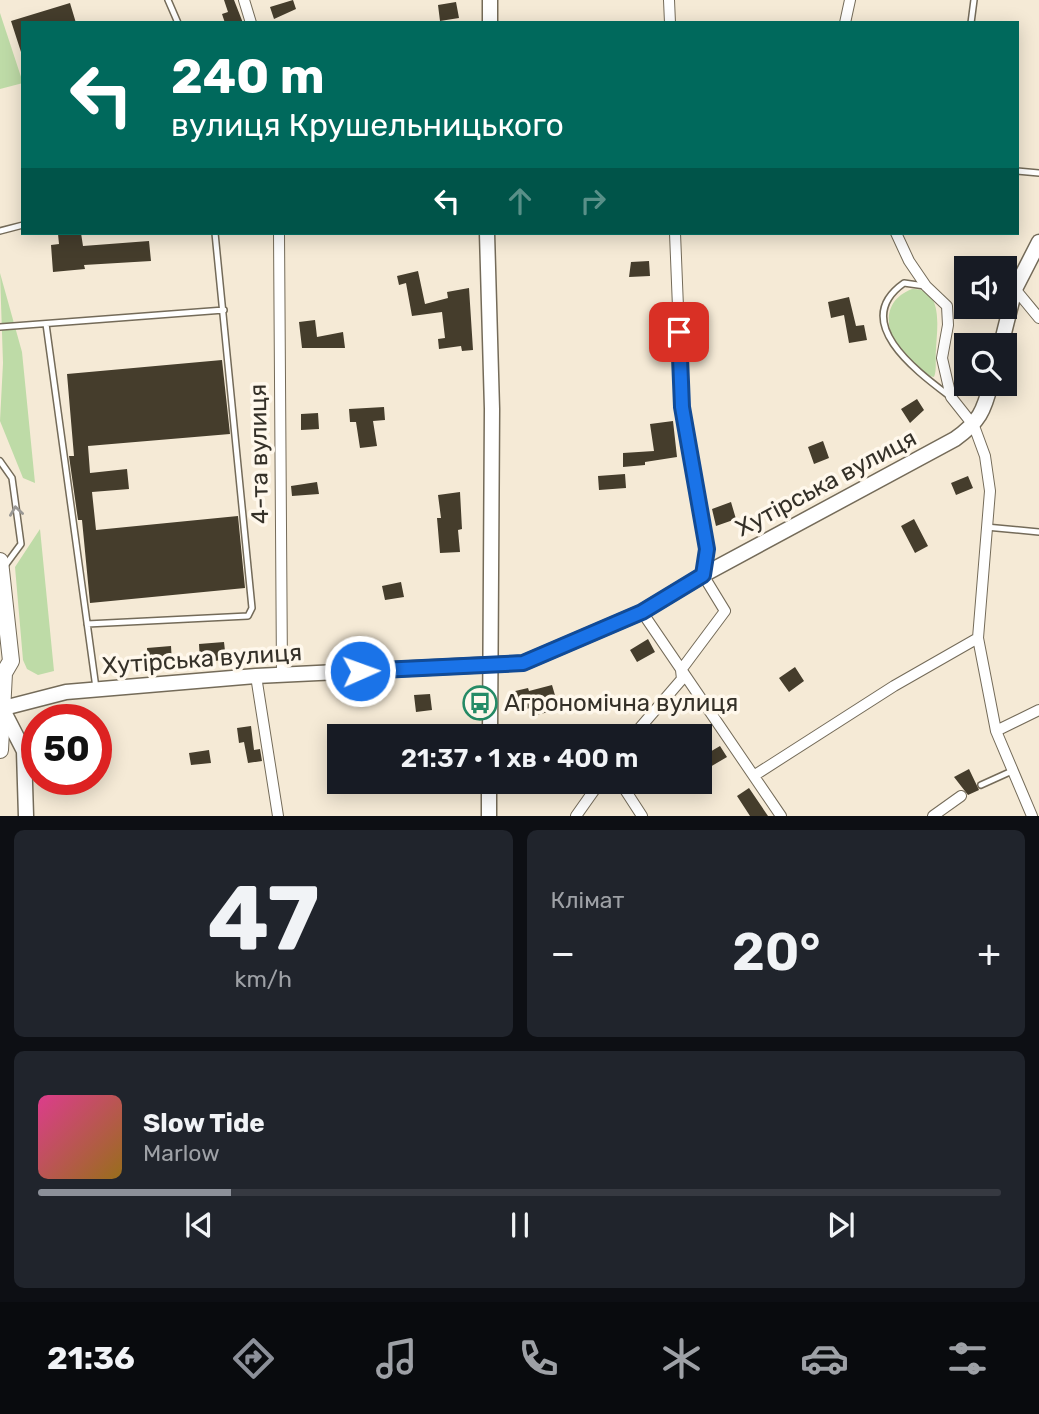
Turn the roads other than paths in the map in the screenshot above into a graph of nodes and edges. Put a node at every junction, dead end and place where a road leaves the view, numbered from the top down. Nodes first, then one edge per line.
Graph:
1 (168, 0) edge
2 (244, 0) edge
3 (490, 0) edge
4 (669, 0) edge
5 (850, 0) edge
6 (974, 0) edge
7 (177, 21) edge
8 (250, 21) edge
9 (489, 21) edge
10 (670, 21) edge
11 (845, 21) edge
12 (971, 21) edge
13 (1019, 171) edge
14 (1039, 173) edge
15 (21, 226) edge
16 (0, 231) edge
17 (215, 235) edge
18 (279, 235) edge
19 (487, 235) edge
20 (674, 235) edge
21 (897, 235) edge
22 (1039, 242) edge
23 (1017, 285) edge
24 (926, 286) junction
25 (1017, 291) edge
26 (223, 310) junction
27 (1039, 318) edge
28 (46, 324) junction
29 (0, 327) edge
30 (987, 396) edge
31 (951, 397) junction
32 (974, 426) junction
33 (0, 461) edge
34 (986, 527) junction
35 (1039, 532) edge
36 (1, 566) edge
37 (703, 575) junction
38 (642, 612) junction
39 (87, 624) junction
40 (978, 638) junction
41 (491, 666) junction
42 (2, 670) edge
43 (681, 670) junction
44 (282, 674) junction
45 (256, 676) junction
46 (96, 690) junction
47 (1, 708) edge
48 (1039, 710) edge
49 (490, 724) edge
50 (643, 724) edge
51 (996, 731) junction
52 (0, 750) edge
53 (1012, 771) junction
54 (755, 775) junction
55 (981, 785) dead end
56 (489, 794) edge
57 (592, 794) edge
58 (628, 794) edge
59 (961, 796) dead end
60 (26, 816) edge
61 (278, 816) edge
62 (489, 816) edge
63 (576, 816) edge
64 (642, 816) edge
65 (782, 816) edge
66 (933, 816) edge
67 (1032, 816) edge

1 - 7 lane
2 - 8 street
3 - 9 main road
4 - 10 street
5 - 11 street
6 - 12 lane
13 - 14 lane
15 - 16 lane
17 - 26 lane
18 - 44 street, 4-та вулиця
19 - 41 main road
20 - 37 street
21 - 24 street
22 - 23 main road
24 - 31 street
24 - 31 lane
25 - 27 street
26 - 28 lane
26 - 39 lane
28 - 29 lane
28 - 39 lane
30 - 32 main road
31 - 32 street
32 - 34 street
32 - 37 main road, Хутірська вулиця
36 -> 33 lane
34 - 35 lane
34 - 40 street
36 - 42 main road
37 - 38 main road, Хутірська вулиця
37 - 43 street
38 - 41 main road, Хутірська вулиця
38 - 43 street
39 - 46 lane
40 - 51 street
40 - 54 street
41 - 44 main road, Хутірська вулиця
41 - 49 main road
42 - 47 main road
43 - 50 street
43 - 54 street
44 - 45 main road, Хутірська вулиця
45 - 46 main road, Хутірська вулиця
45 - 61 street
46 - 47 main road, Хутірська вулиця
47 - 52 main road
47 - 60 main road
48 - 51 street
51 - 53 street
53 - 55 lane
53 - 67 street
54 - 65 street
56 - 62 main road
57 - 63 street
58 - 64 street
59 - 66 street

